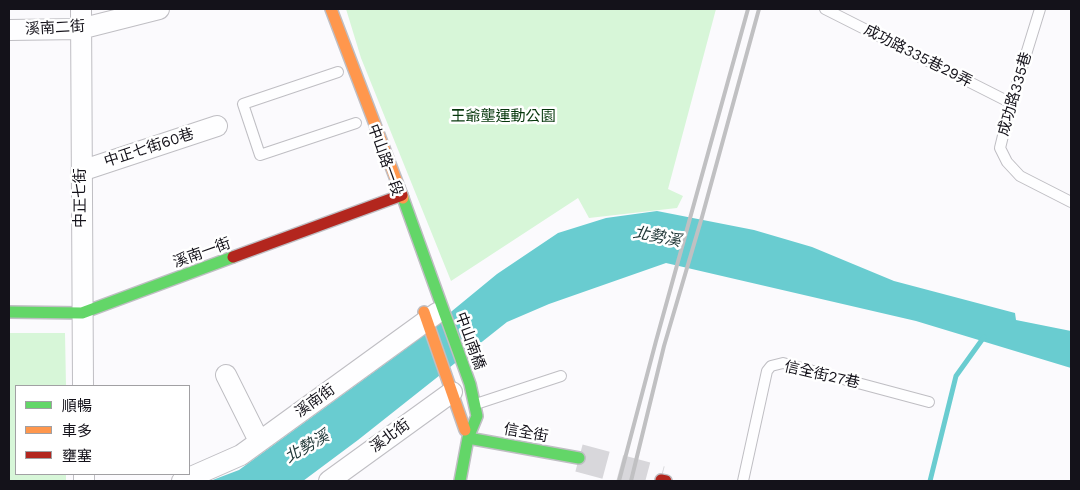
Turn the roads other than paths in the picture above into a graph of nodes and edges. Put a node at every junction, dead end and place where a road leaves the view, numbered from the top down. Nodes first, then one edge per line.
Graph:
1 (159, 9) edge
2 (331, 9) edge
3 (825, 9) edge
4 (1040, 9) edge
5 (80, 19) edge
6 (9, 30) edge
7 (338, 72) dead end
8 (1011, 103) junction
9 (356, 123) dead end
10 (217, 126) dead end
11 (81, 171) junction
12 (379, 188) dead end
13 (402, 195) junction
14 (384, 201) junction
15 (1071, 202) edge
16 (388, 214) dead end
17 (430, 311) junction
18 (9, 312) edge
19 (82, 313) junction
20 (226, 375) dead end
21 (560, 376) dead end
22 (83, 385) edge
23 (452, 392) junction
24 (930, 402) dead end
25 (475, 404) junction
26 (468, 438) junction
27 (259, 441) junction
28 (579, 458) tunnel mouth
29 (182, 481) edge
30 (329, 481) edge
31 (460, 481) edge
32 (743, 481) edge

1 - 5 street, 溪南二街
2 - 13 street, 中山路一段
3 - 8 lane, 成功路335巷29弄
4 - 8 lane, 成功路335巷
5 - 6 street, 溪南二街
5 - 11 street, 中正七街
7 - 9 lane
8 - 15 lane, 成功路335巷
10 - 11 street, 中正七街60巷
11 - 19 street, 中正七街
12 - 14 street, 中山路一段
13 - 14 street, 溪南一街
13 - 17 street, 中山路一段
14 - 16 street, 中山路一段
14 - 19 street, 溪南一街
17 - 23 street
17 - 25 street, 中山南橋
17 - 27 street, 溪南街
18 - 19 street, 溪南一街
19 - 22 street, 中正七街
20 - 27 street
21 - 25 lane
23 - 26 street
23 - 30 street, 溪北街
24 - 32 lane, 信全街27巷
25 - 26 street
26 - 28 street, 信全街
26 - 31 street
27 - 29 street, 溪南街

